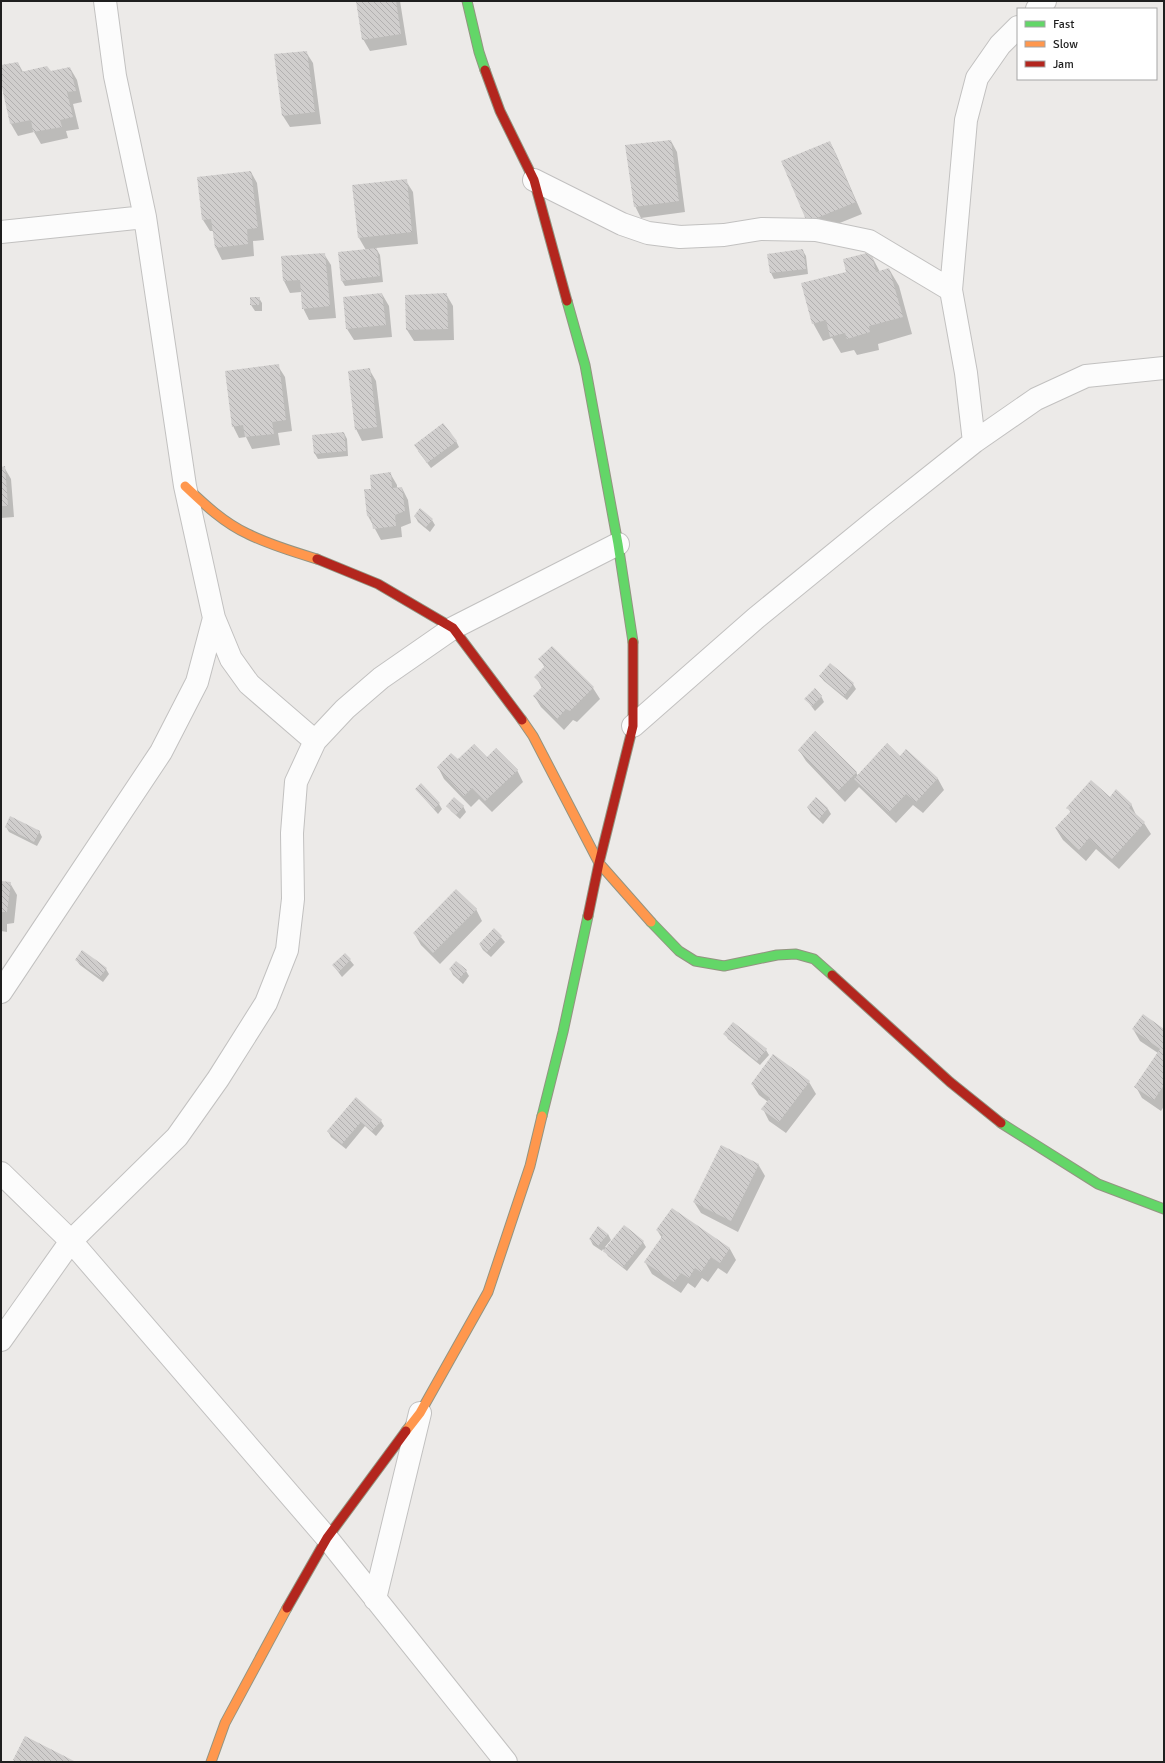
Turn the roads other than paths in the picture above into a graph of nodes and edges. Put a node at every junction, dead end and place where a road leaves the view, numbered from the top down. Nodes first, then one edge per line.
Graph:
1 (105, 1) edge
2 (467, 1) edge
3 (1017, 28) edge
4 (534, 180) junction
5 (145, 217) junction
6 (1, 232) edge
7 (951, 290) junction
8 (1164, 368) edge
9 (974, 442) junction
10 (185, 486) junction
11 (618, 544) junction
12 (214, 618) junction
13 (453, 628) junction
14 (633, 726) junction
15 (315, 741) junction
16 (599, 863) junction
17 (1, 992) edge
18 (1, 1172) edge
19 (1164, 1209) edge
20 (71, 1241) junction
21 (1, 1340) edge
22 (420, 1413) junction
23 (327, 1538) junction
24 (376, 1599) junction
25 (211, 1762) edge
26 (506, 1762) edge

1 - 5 street
2 - 4 street
3 - 7 street
4 - 7 street
4 - 11 street
5 - 6 street
5 - 10 street
7 - 9 street
8 - 9 street
9 - 14 street
10 - 12 street
10 - 13 street
11 - 13 street
11 - 14 street
12 - 15 street
12 - 17 street
13 - 15 street
13 - 16 street
14 - 16 street
15 - 20 street
16 - 19 street
16 - 22 street
18 - 20 street
20 - 21 street
20 - 23 street
22 - 23 street
22 - 24 street
23 - 24 street
23 - 25 street
24 - 26 street

